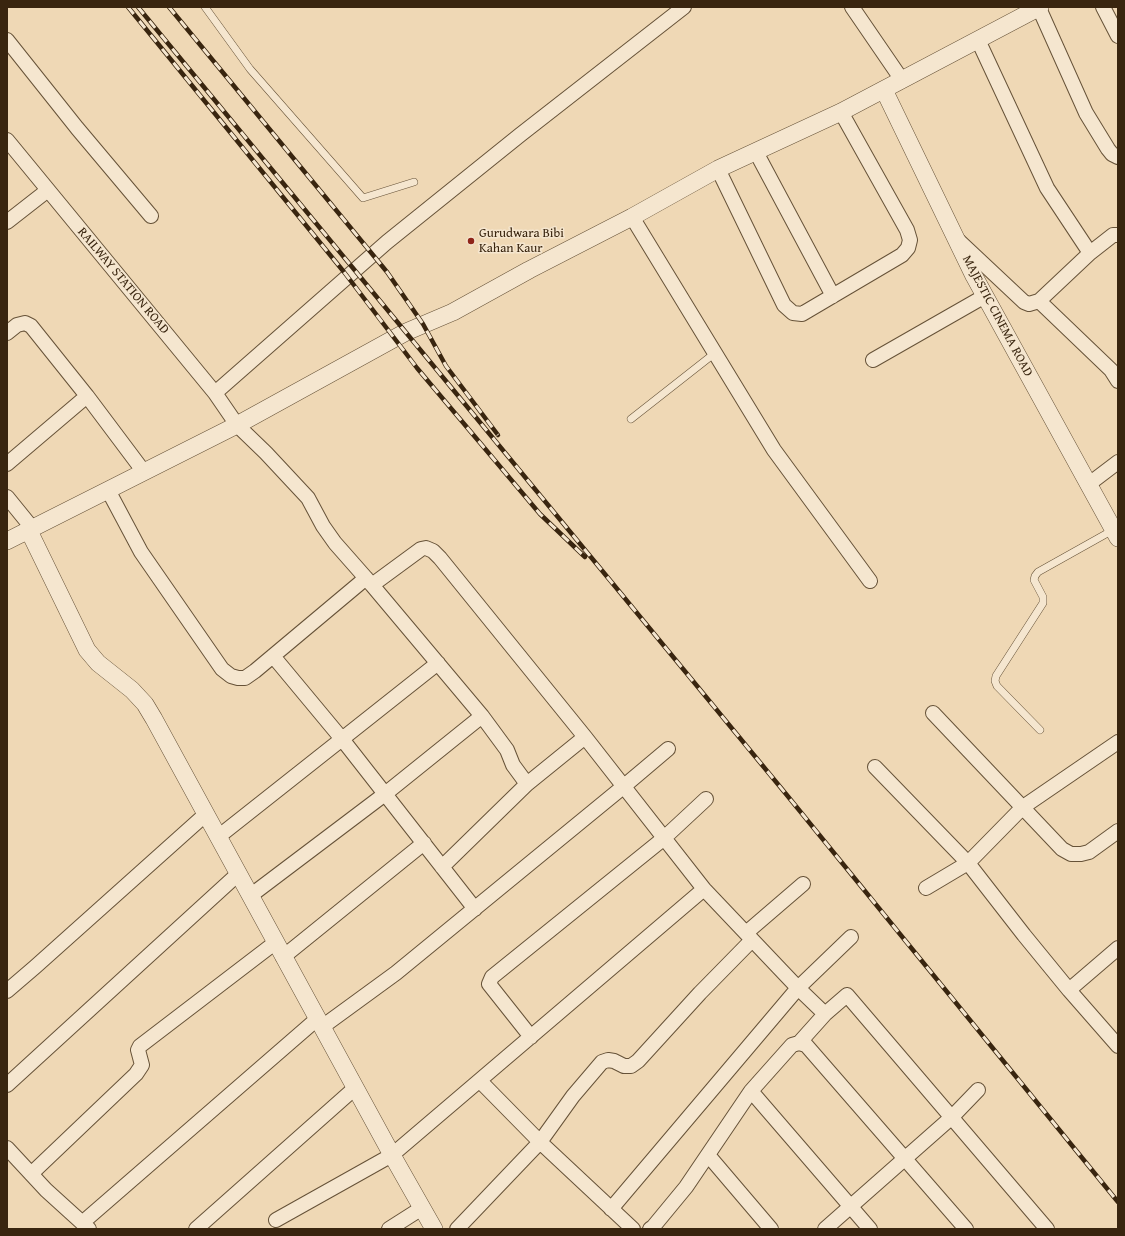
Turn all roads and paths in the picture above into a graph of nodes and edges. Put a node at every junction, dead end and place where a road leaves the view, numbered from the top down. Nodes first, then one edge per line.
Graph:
1 (205, 7) edge
2 (684, 7) edge
3 (852, 7) edge
4 (1018, 7) edge
5 (1040, 7) edge
6 (1103, 7) edge
7 (1118, 36) edge
8 (7, 40) edge
9 (978, 40) junction
10 (899, 75) junction
11 (884, 90) junction
12 (841, 112) junction
13 (7, 140) edge
14 (756, 152) junction
15 (1118, 157) edge
16 (718, 169) junction
17 (414, 182) dead end
18 (48, 190) junction
19 (151, 216) dead end
20 (632, 217) junction
21 (7, 222) edge
22 (1118, 235) edge
23 (957, 239) junction
24 (1090, 253) junction
25 (833, 296) junction
26 (985, 296) junction
27 (1039, 301) junction
28 (7, 331) edge
29 (715, 353) junction
30 (873, 360) dead end
31 (1118, 381) edge
32 (215, 393) junction
33 (87, 396) junction
34 (631, 419) dead end
35 (234, 421) junction
36 (1118, 462) edge
37 (7, 464) edge
38 (141, 468) junction
39 (1088, 484) junction
40 (108, 490) junction
41 (7, 497) edge
42 (29, 527) junction
43 (7, 531) edge
44 (1116, 534) edge
45 (7, 541) edge
46 (369, 582) junction
47 (870, 582) dead end
48 (273, 656) junction
49 (438, 664) junction
50 (933, 713) dead end
51 (482, 716) junction
52 (1040, 730) dead end
53 (585, 737) junction
54 (342, 738) junction
55 (1118, 742) edge
56 (668, 749) dead end
57 (875, 767) dead end
58 (527, 784) junction
59 (623, 787) junction
60 (385, 794) junction
61 (706, 799) dead end
62 (1023, 807) junction
63 (206, 814) junction
64 (1118, 831) edge
65 (218, 837) junction
66 (663, 838) junction
67 (424, 843) junction
68 (968, 863) junction
69 (442, 867) junction
70 (238, 874) junction
71 (803, 884) dead end
72 (926, 888) dead end
73 (704, 889) junction
74 (250, 896) junction
75 (475, 908) junction
76 (749, 937) junction
77 (852, 937) dead end
78 (1118, 948) edge
79 (279, 949) junction
80 (798, 988) junction
81 (1069, 990) junction
82 (7, 991) edge
83 (825, 1014) junction
84 (320, 1023) junction
85 (531, 1037) junction
86 (799, 1044) junction
87 (1118, 1046) edge
88 (480, 1080) junction
89 (7, 1085) edge
90 (355, 1088) junction
91 (978, 1090) dead end
92 (750, 1091) junction
93 (952, 1117) junction
94 (540, 1142) junction
95 (7, 1148) edge
96 (392, 1155) junction
97 (708, 1155) junction
98 (905, 1159) junction
99 (31, 1174) junction
100 (850, 1206) junction
101 (422, 1208) junction
102 (611, 1209) junction
103 (276, 1220) dead end
104 (86, 1226) edge
105 (1045, 1228) edge
106 (196, 1229) edge
107 (389, 1229) edge
108 (434, 1229) edge
109 (457, 1229) edge
110 (633, 1229) edge
111 (650, 1229) edge
112 (771, 1229) edge
113 (825, 1229) edge
114 (870, 1229) edge
115 (966, 1229) edge

1 - 17 lane
2 - 32 street
3 - 10 street
4 - 10 street
5 - 9 street
5 - 15 street
6 - 7 street
8 - 19 street
9 - 10 street
9 - 24 street
10 - 11 street
10 - 35 street
11 - 12 street
11 - 23 street, MAJESTIC CINEMA ROAD
12 - 14 street
12 - 25 street
13 - 18 street, RAILWAY STATION ROAD
14 - 16 street
14 - 25 street
16 - 20 street
16 - 25 street
18 - 21 street
18 - 32 street, RAILWAY STATION ROAD
20 - 29 street
20 - 35 street
22 - 24 street
23 - 26 street, MAJESTIC CINEMA ROAD
23 - 27 street
24 - 27 street
26 - 30 street
26 - 39 street, MAJESTIC CINEMA ROAD
27 - 31 street
28 - 33 street
29 - 34 lane
29 - 47 street
32 - 35 street, RAILWAY STATION ROAD
33 - 37 street
33 - 38 street
35 - 38 street
35 - 46 street, RAILWAY STATION ROAD
36 - 39 street
38 - 40 street
38 - 42 street
39 - 44 street, MAJESTIC CINEMA ROAD
40 - 42 street
40 - 48 street
41 - 42 street
42 - 43 street
42 - 45 street
42 - 63 street
44 - 52 lane
46 - 48 street
46 - 49 street, RAILWAY STATION ROAD
46 - 53 street
48 - 54 street
49 - 51 street, RAILWAY STATION ROAD
49 - 54 street
50 - 62 street
51 - 58 street, RAILWAY STATION ROAD
51 - 60 street
53 - 58 street
53 - 59 street
54 - 60 street
54 - 65 street
55 - 62 street
56 - 59 street
57 - 68 street
58 - 69 street
59 - 66 street
59 - 75 street
60 - 67 street
60 - 74 street
61 - 66 street
62 - 64 street
62 - 68 street
63 - 65 street
63 - 82 street
65 - 70 street
66 - 73 street
66 - 85 street
67 - 69 street
67 - 79 street
68 - 72 street
68 - 81 street
69 - 75 street
70 - 74 street
70 - 89 street
71 - 76 street
73 - 76 street
73 - 85 street
74 - 79 street
75 - 84 street
76 - 80 street
76 - 94 street
77 - 80 street
78 - 81 street
79 - 84 street
79 - 99 street
80 - 83 street
80 - 102 street
81 - 87 street
83 - 86 street
83 - 93 street
84 - 90 street
84 - 104 street
85 - 88 street
86 - 92 street
86 - 98 street
88 - 94 street
88 - 96 street
90 - 96 street
90 - 106 street
91 - 93 street
92 - 97 street
92 - 100 street
93 - 98 street
93 - 105 street
94 - 102 street
94 - 109 street
95 - 99 street
96 - 101 street
96 - 103 street
97 - 111 street
97 - 112 street
98 - 100 street
98 - 115 street
99 - 104 street
100 - 113 street
100 - 114 street
101 - 107 street
101 - 108 street
102 - 110 street

